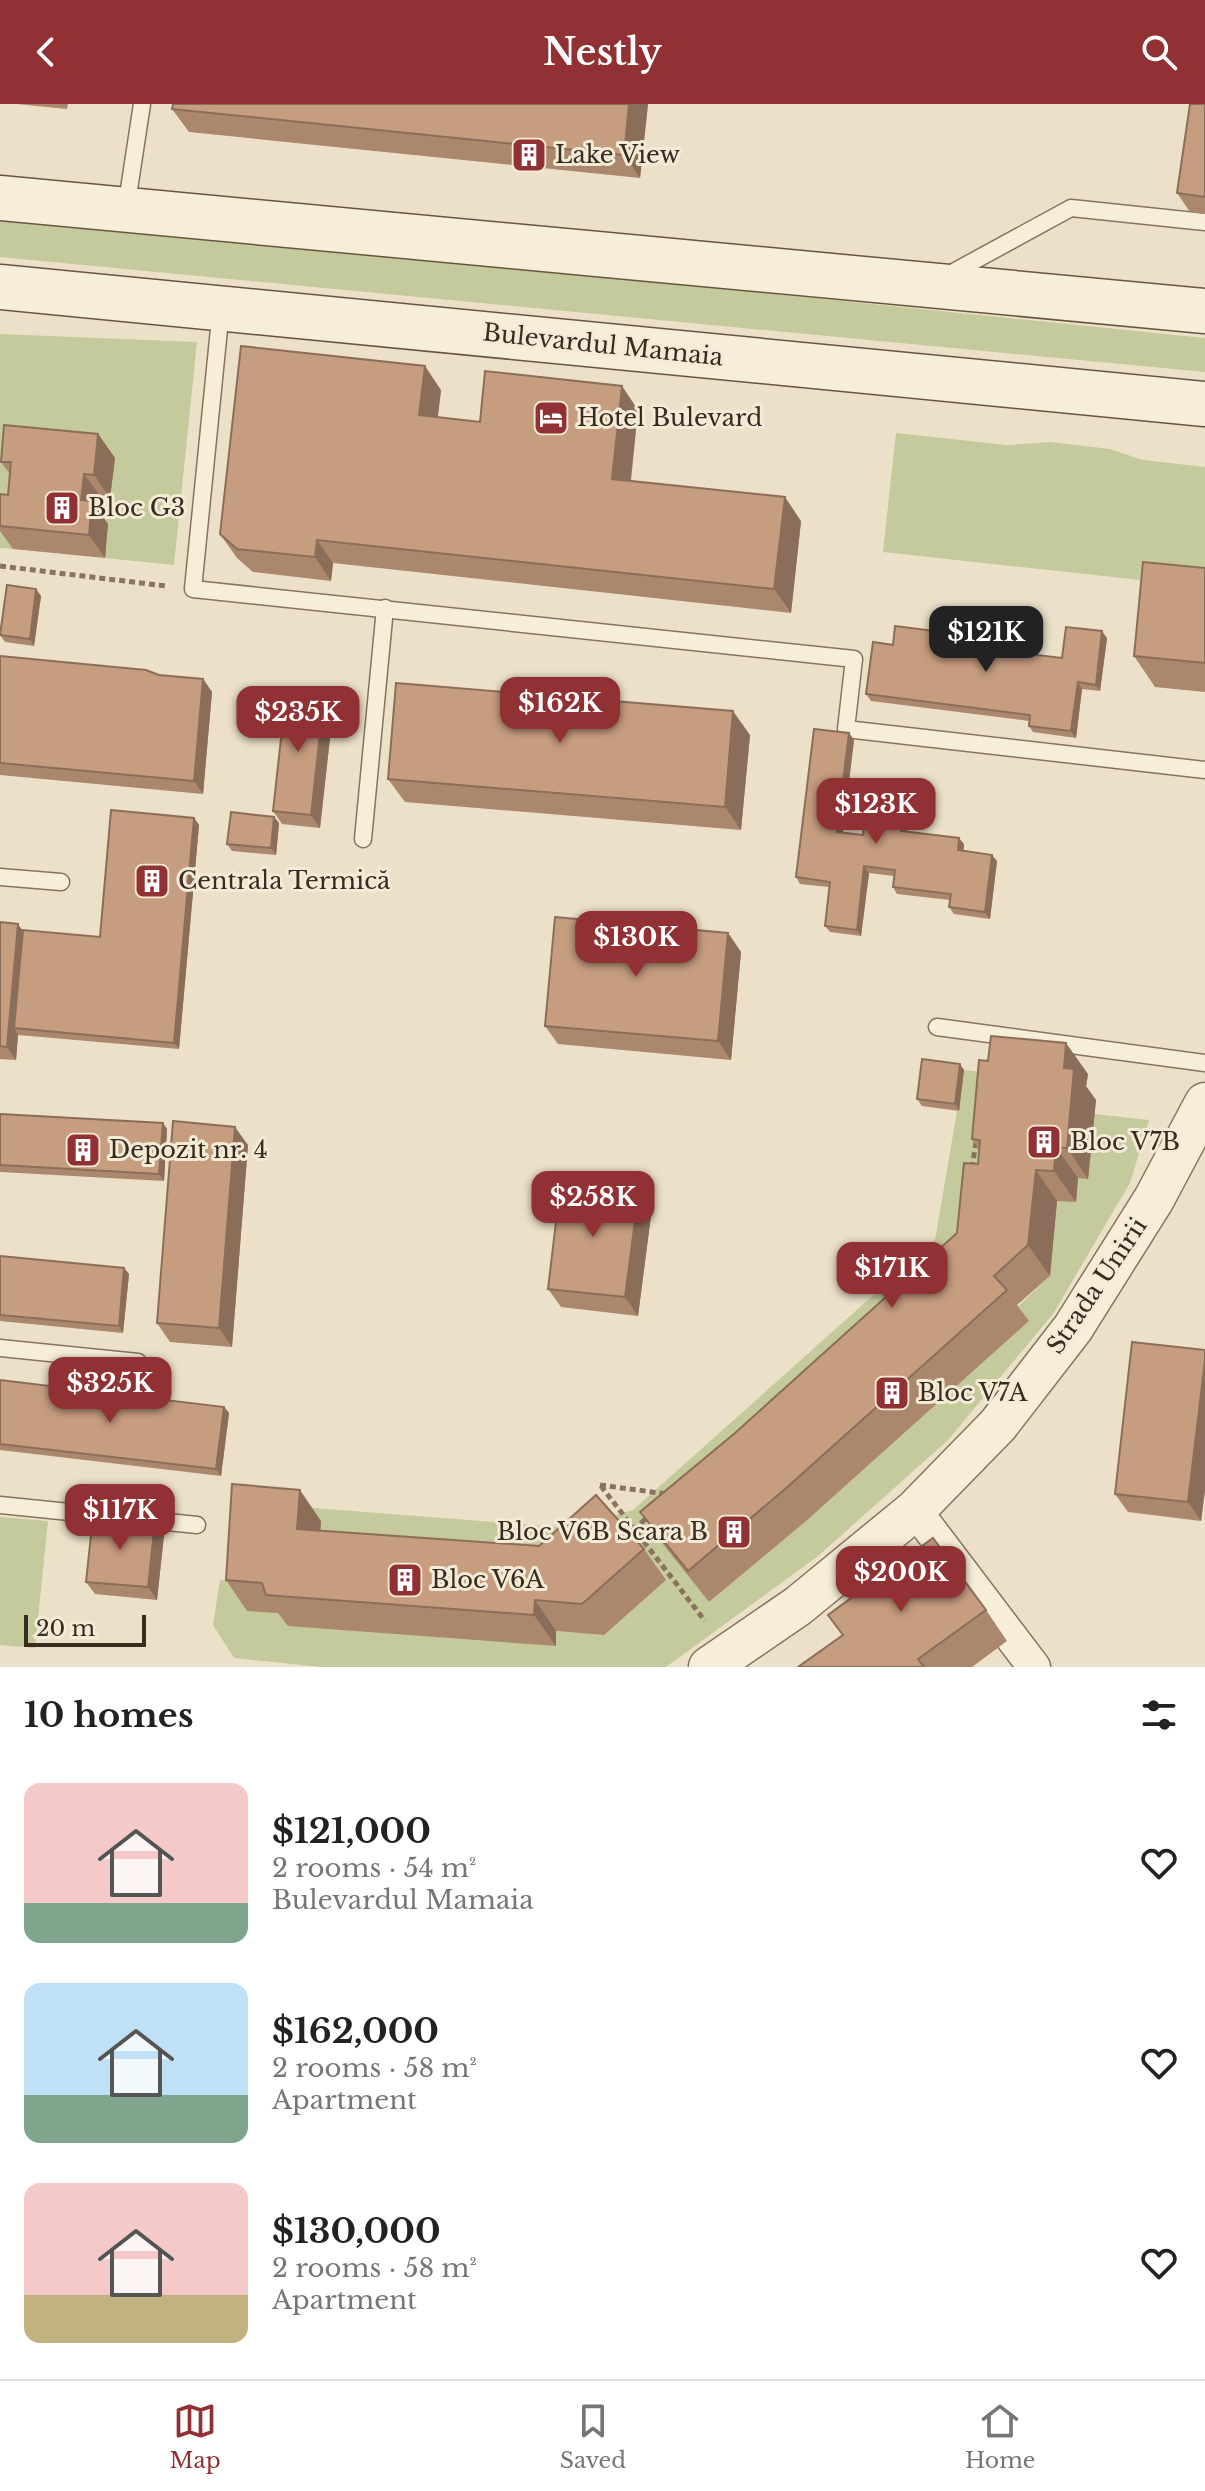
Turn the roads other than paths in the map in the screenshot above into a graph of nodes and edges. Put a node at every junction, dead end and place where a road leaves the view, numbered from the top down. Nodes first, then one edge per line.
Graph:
1 (142, 104) edge
2 (0, 198) edge
3 (126, 211) junction
4 (1205, 222) edge
5 (932, 284) junction
6 (0, 287) edge
7 (221, 308) junction
8 (1205, 311) edge
9 (1205, 404) edge
10 (385, 608) junction
11 (1205, 770) edge
12 (363, 839) dead end
13 (0, 877) edge
14 (61, 882) dead end
15 (937, 1027) dead end
16 (1205, 1063) edge
17 (1205, 1103) edge
18 (0, 1348) edge
19 (138, 1362) dead end
20 (0, 1505) edge
21 (915, 1510) junction
22 (197, 1525) dead end
23 (720, 1660) edge
24 (1034, 1667) edge

1 - 3 lane
2 - 3 main road
3 - 5 main road
4 - 5 lane
5 - 8 main road
6 - 7 main road, Bulevardul Mamaia
7 - 9 main road, Bulevardul Mamaia
7 - 10 lane
10 - 11 lane
10 - 12 lane
13 - 14 lane
15 - 16 lane
17 - 21 street, Strada Unirii
18 - 19 lane
20 - 22 lane
21 - 23 street, Strada Unirii
21 - 24 street

